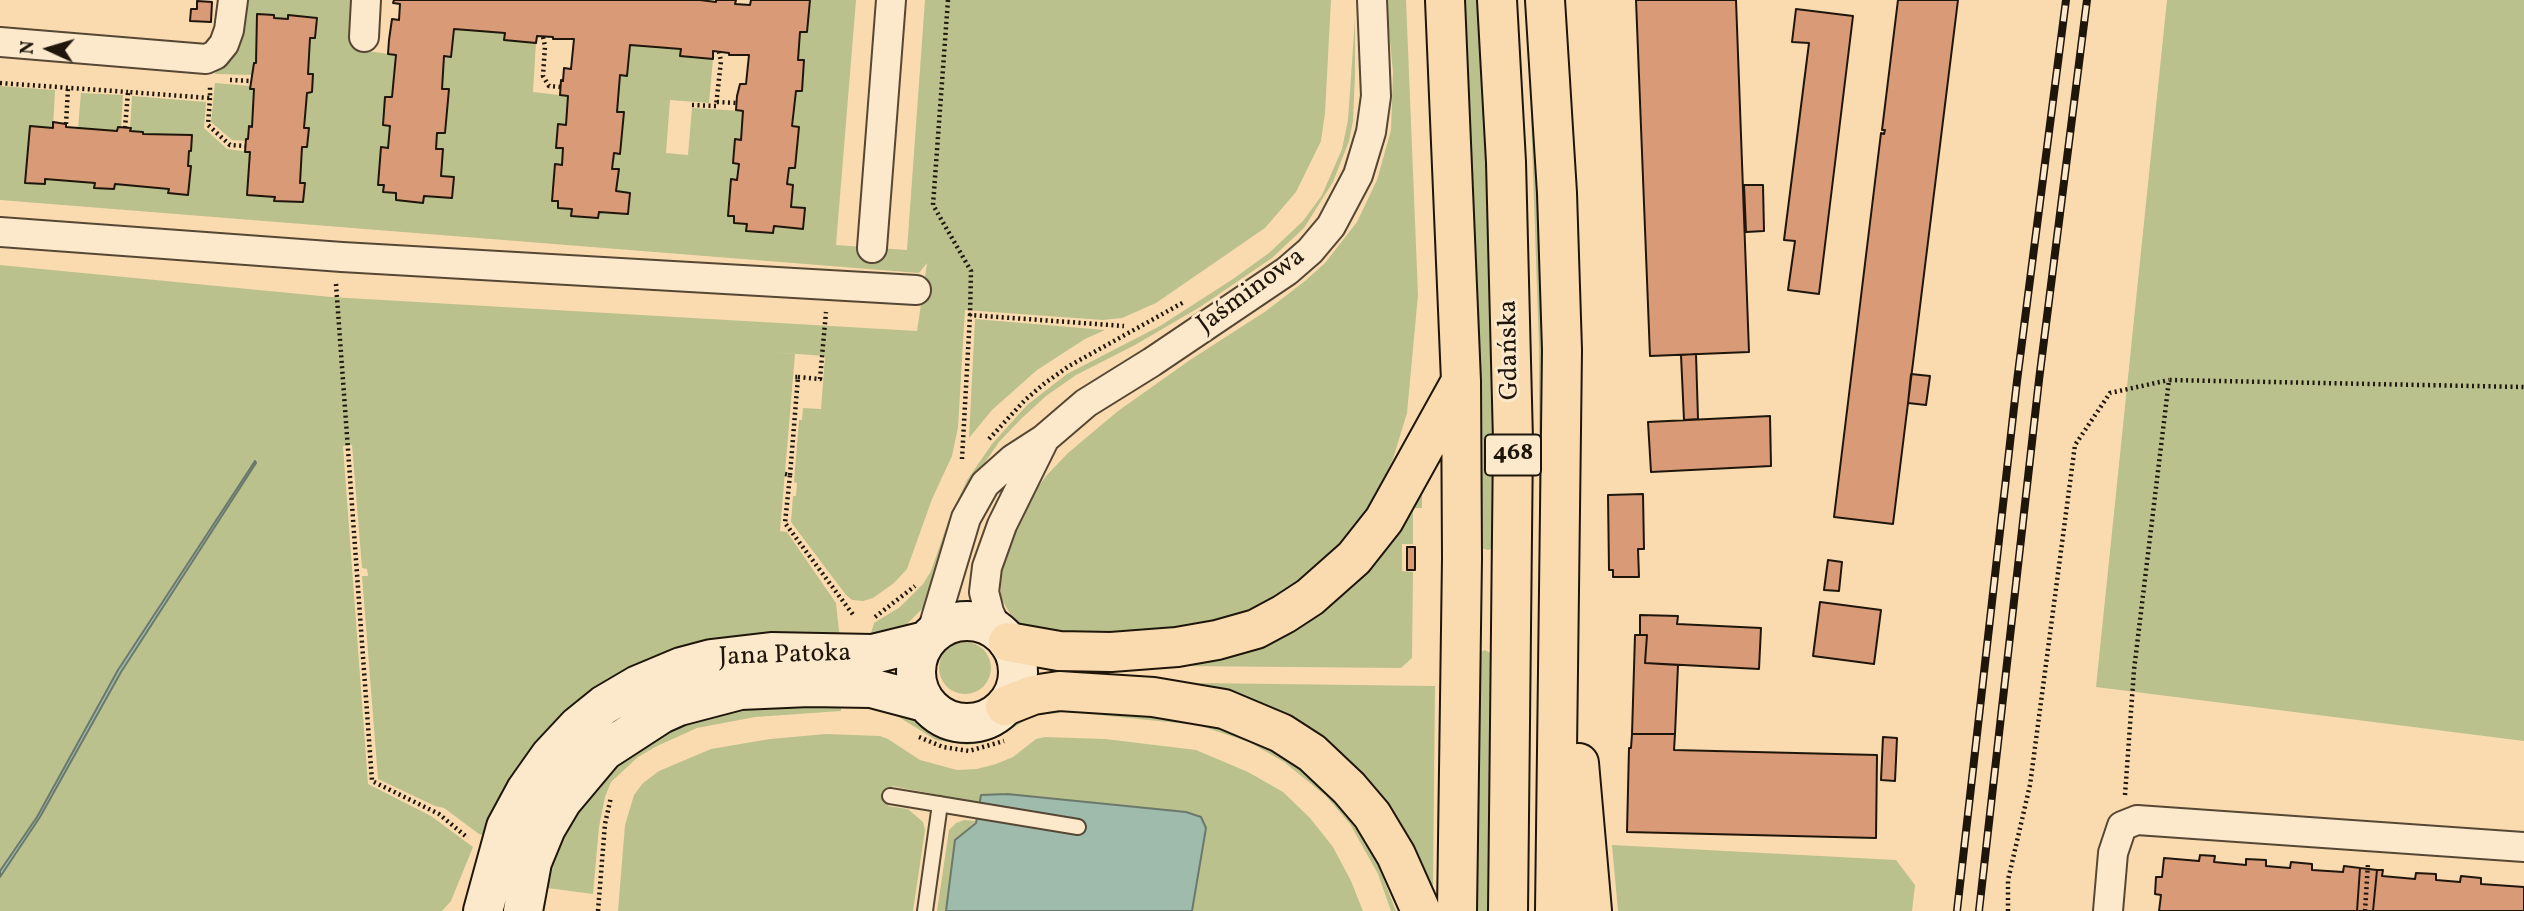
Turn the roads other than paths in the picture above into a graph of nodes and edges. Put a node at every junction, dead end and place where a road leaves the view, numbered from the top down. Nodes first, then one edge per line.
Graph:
1 (233, 0) edge
2 (366, 0) edge
3 (891, 0) edge
4 (1372, 0) edge
5 (1445, 0) edge
6 (1497, 0) edge
7 (1545, 0) edge
8 (364, 37) dead end
9 (0, 43) edge
10 (0, 232) edge
11 (872, 248) dead end
12 (916, 290) dead end
13 (1461, 381) junction
14 (1044, 439) junction
15 (1559, 610) junction
16 (1003, 637) junction
17 (928, 638) junction
18 (919, 717) junction
19 (1010, 720) junction
20 (890, 796) dead end
21 (940, 804) junction
22 (1078, 827) dead end
23 (2524, 847) edge
24 (483, 911) edge
25 (523, 911) edge
26 (925, 911) edge
27 (1422, 911) edge
28 (1457, 911) edge
29 (1508, 911) edge
30 (1555, 911) edge
31 (1592, 911) edge
32 (2108, 911) edge

1 - 9 street
2 - 8 street
3 - 11 street
4 - 14 street, Jaśminowa
5 - 13 main road, Gdańska / 468
6 - 29 main road, Gdańska / 468
7 - 15 main road
10 - 12 street
13 - 16 main road
13 - 28 main road, Gdańska / 468
14 - 16 street, Jaśminowa
14 - 17 street, Jaśminowa
15 - 30 main road
15 - 31 main road
16 - 17 main road
16 - 19 main road
17 - 18 main road
17 - 24 main road, Jana Patoka
18 - 19 main road
18 - 25 main road, Jana Patoka
19 - 27 main road
20 - 21 lane
21 - 22 lane
21 - 26 lane
23 - 32 street

